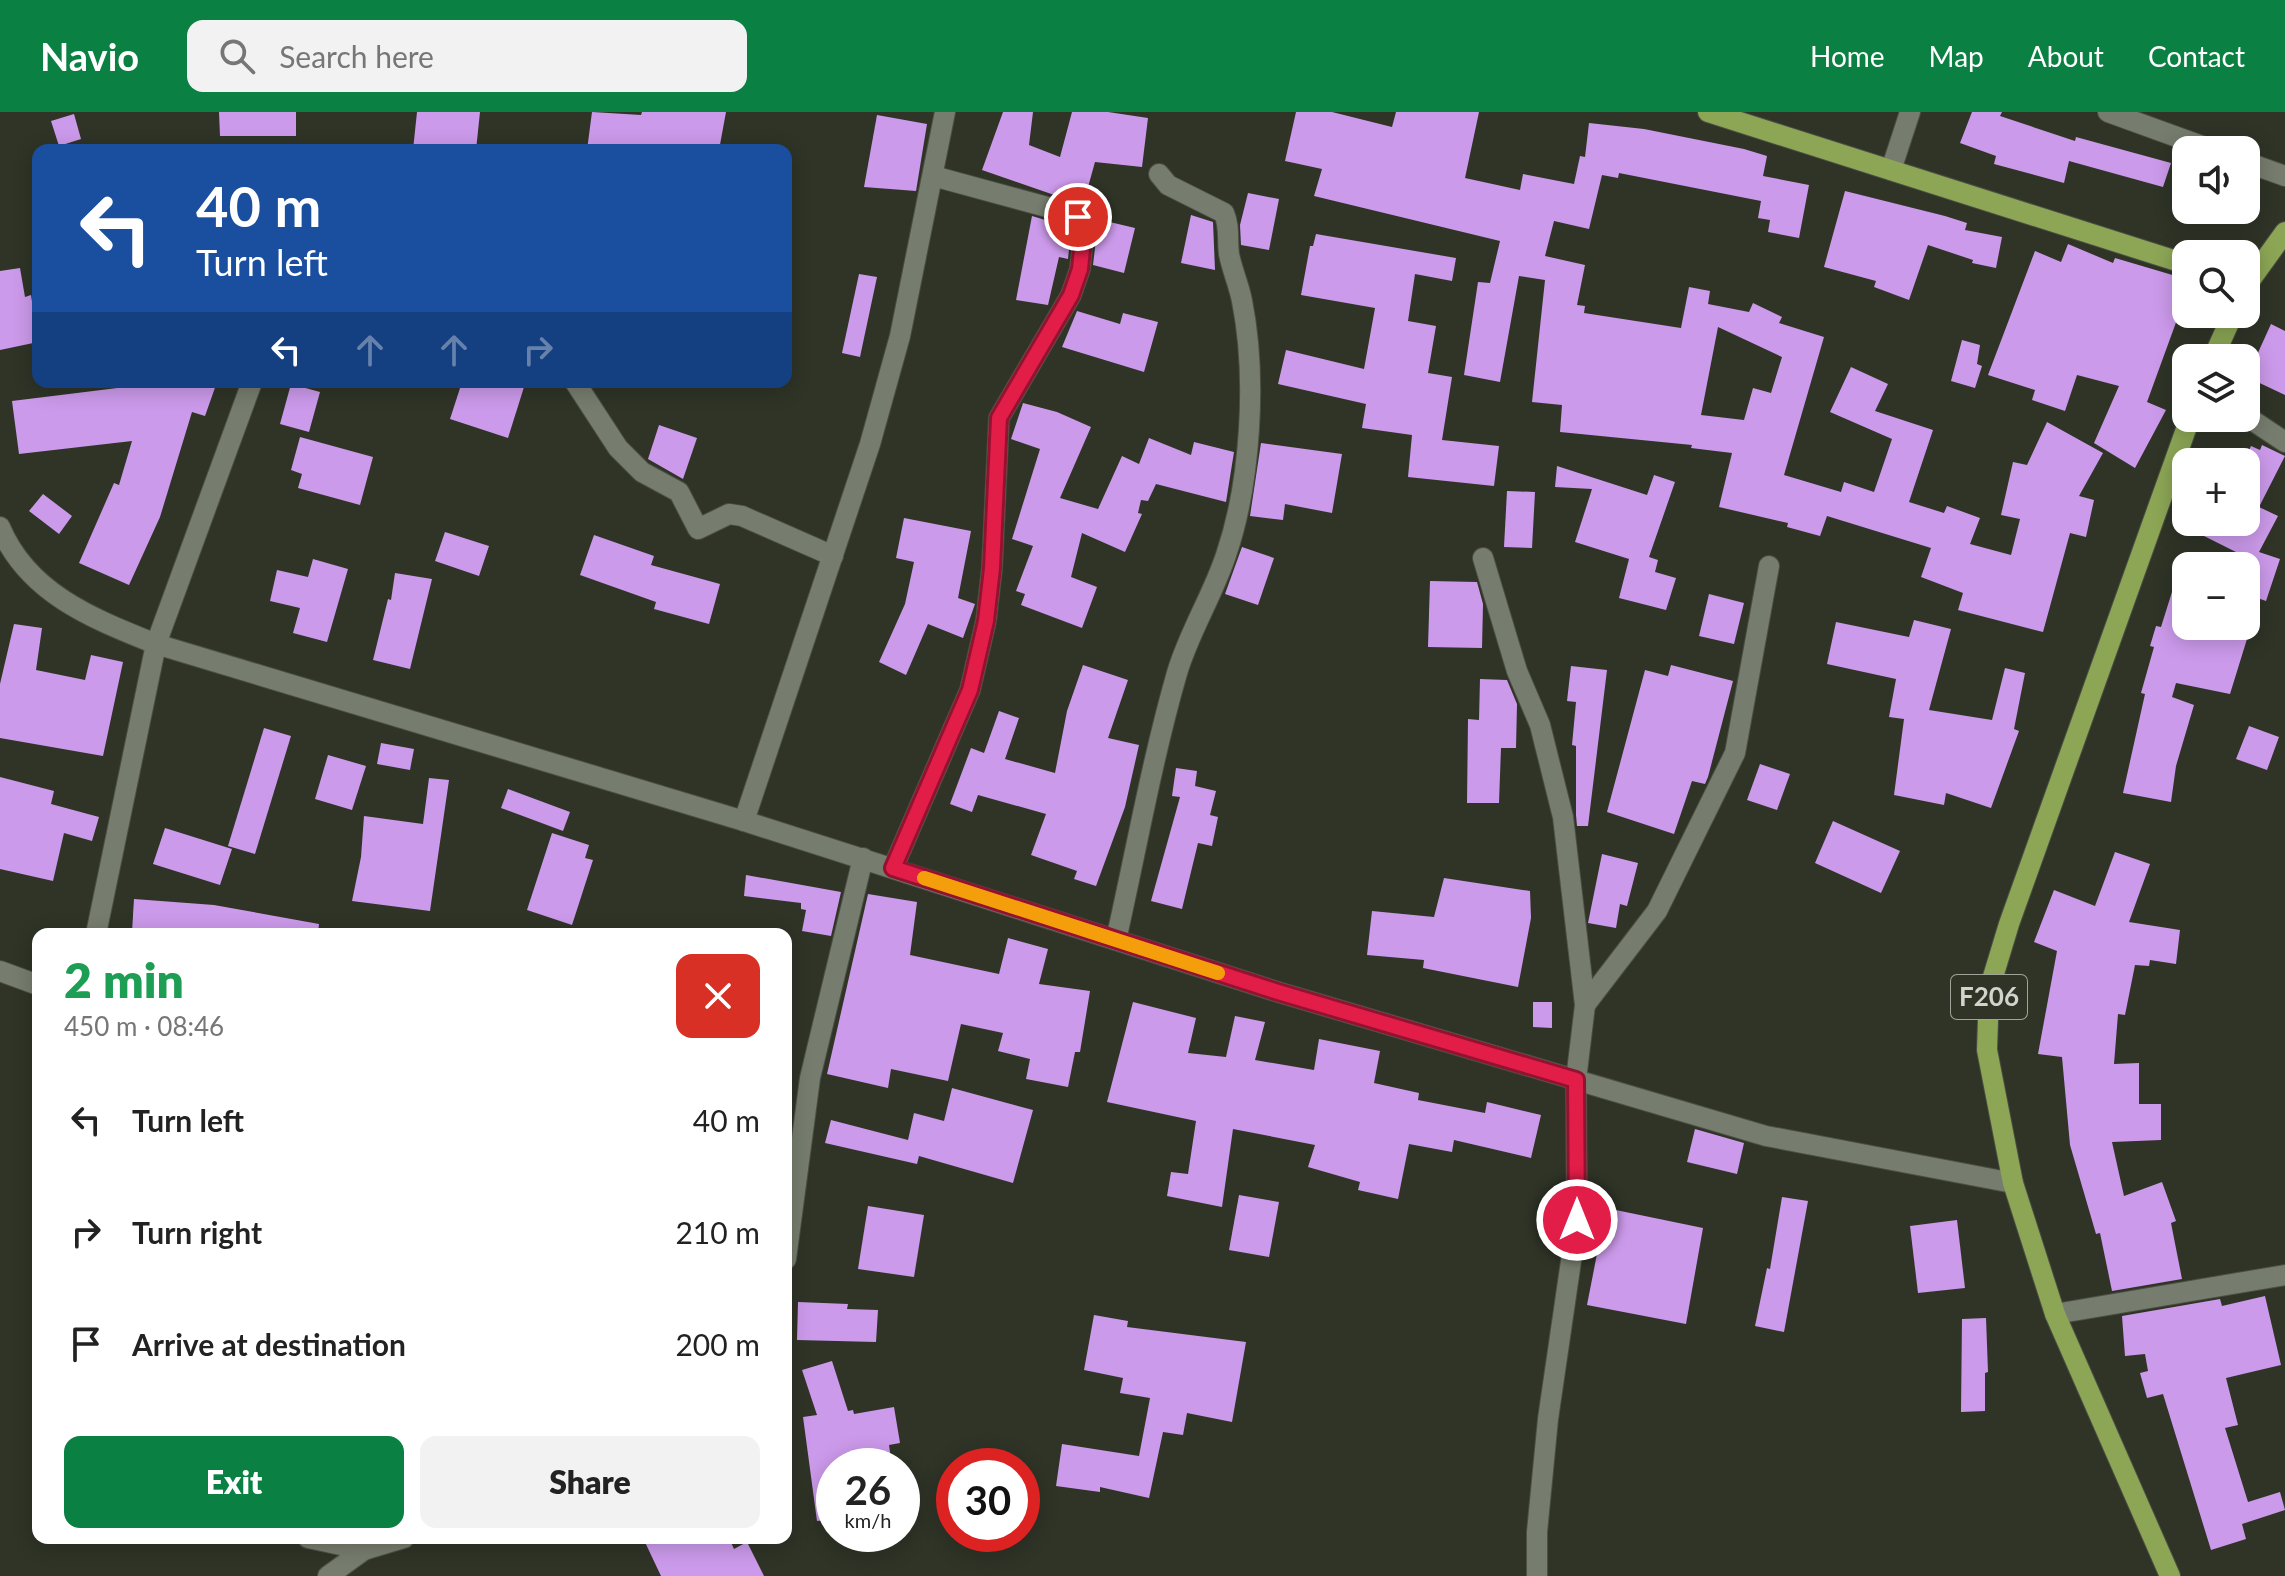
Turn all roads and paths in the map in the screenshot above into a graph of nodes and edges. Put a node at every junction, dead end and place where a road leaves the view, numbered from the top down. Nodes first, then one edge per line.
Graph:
1 (945, 112) edge
2 (1708, 112) edge
3 (1910, 112) edge
4 (2108, 112) edge
5 (2174, 136) edge
6 (2260, 167) edge
7 (1891, 170) junction
8 (1159, 174) dead end
9 (933, 176) junction
10 (2285, 176) edge
11 (2285, 232) edge
12 (2172, 260) edge
13 (2260, 265) edge
14 (250, 388) edge
15 (579, 388) edge
16 (2260, 425) edge
17 (2185, 432) edge
18 (2285, 442) edge
19 (0, 527) edge
20 (833, 556) junction
21 (1483, 558) dead end
22 (1769, 566) dead end
23 (156, 644) junction
24 (744, 821) junction
25 (863, 858) junction
26 (893, 868) junction
27 (97, 928) edge
28 (1116, 940) junction
29 (0, 971) edge
30 (32, 983) edge
31 (1585, 1005) junction
32 (1576, 1080) junction
33 (2013, 1183) junction
34 (792, 1214) edge
35 (2285, 1275) edge
36 (2055, 1314) junction
37 (336, 1544) edge
38 (384, 1544) edge
39 (364, 1550) junction
40 (328, 1576) edge
41 (1537, 1576) edge
42 (2170, 1576) edge

1 - 9 street
2 - 7 main road
3 - 7 street
4 - 5 street
6 - 10 street
7 - 12 main road
8 - 28 street
9 - 20 street
9 - 26 street
11 - 13 main road
14 - 23 street
15 - 20 street
16 - 18 street
17 - 33 main road, F206
19 - 23 street
20 - 24 street
21 - 31 street
22 - 31 street
23 - 24 street
23 - 27 street
24 - 25 street
25 - 26 street
25 - 34 street
26 - 28 street
28 - 32 street
29 - 30 street
31 - 32 street
32 - 33 street
32 - 41 street
33 - 36 main road, F206
35 - 36 street
36 - 42 main road, F206
37 - 39 street
38 - 39 street
39 - 40 street

